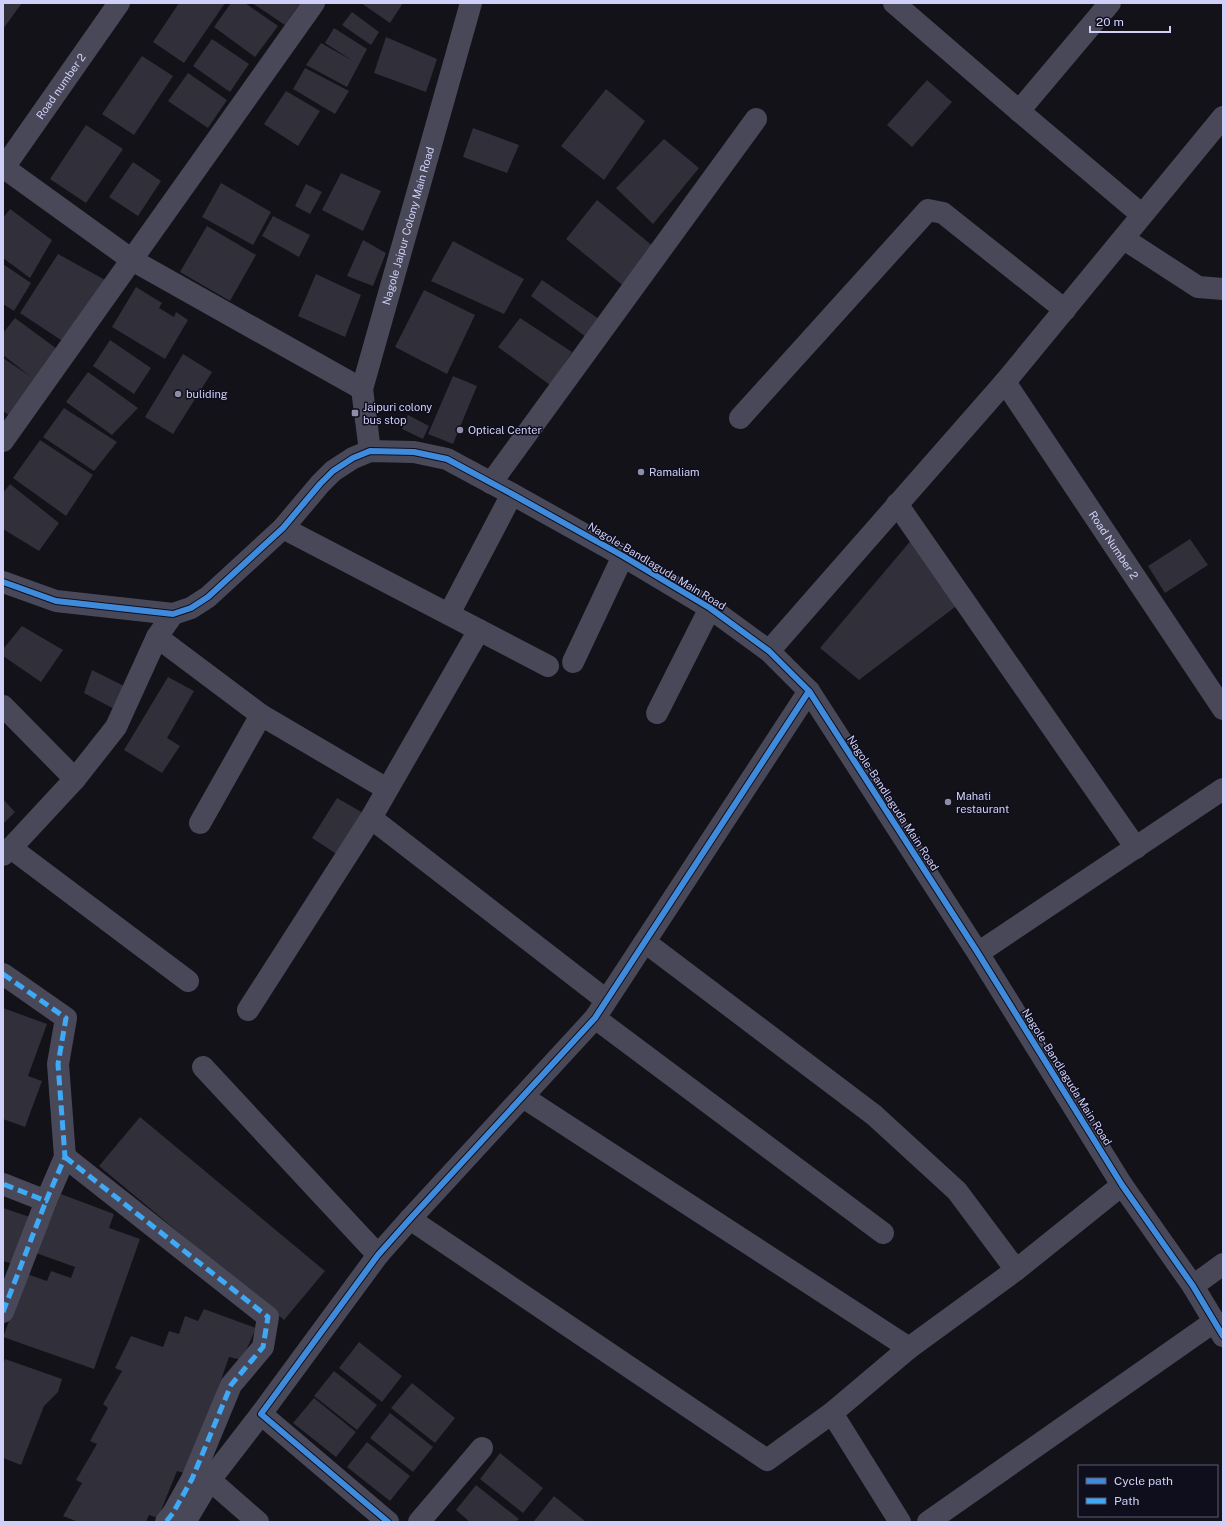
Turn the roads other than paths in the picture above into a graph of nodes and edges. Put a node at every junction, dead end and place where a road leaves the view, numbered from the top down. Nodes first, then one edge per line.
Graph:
1 (119, 3) edge
2 (314, 3) edge
3 (471, 3) edge
4 (1110, 3) edge
5 (897, 4) edge
6 (1019, 111) junction
7 (1223, 117) edge
8 (756, 119) dead end
9 (3, 168) edge
10 (1142, 215) junction
11 (1124, 239) junction
12 (132, 260) junction
13 (1223, 289) edge
14 (1065, 310) junction
15 (1005, 382) junction
16 (362, 389) junction
17 (740, 418) dead end
18 (3, 441) edge
19 (370, 451) junction
20 (491, 483) junction
21 (512, 494) junction
22 (897, 504) junction
23 (283, 528) junction
24 (623, 556) junction
25 (6, 588) edge
26 (710, 608) junction
27 (173, 614) junction
28 (449, 614) junction
29 (479, 630) junction
30 (157, 637) junction
31 (769, 651) junction
32 (572, 662) dead end
33 (548, 666) dead end
34 (809, 691) junction
35 (3, 706) edge
36 (1223, 709) edge
37 (657, 713) dead end
38 (261, 715) junction
39 (75, 779) junction
40 (387, 789) junction
41 (1223, 789) edge
42 (371, 818) junction
43 (200, 823) dead end
44 (1136, 848) junction
45 (7, 852) edge
46 (645, 942) junction
47 (978, 953) junction
48 (3, 974) edge
49 (188, 981) dead end
50 (601, 1009) junction
51 (248, 1010) dead end
52 (203, 1067) dead end
53 (523, 1097) junction
54 (65, 1157) junction
55 (3, 1184) edge
56 (1122, 1185) junction
57 (46, 1202) junction
58 (410, 1219) junction
59 (883, 1233) dead end
60 (378, 1255) junction
61 (1223, 1264) edge
62 (1016, 1270) junction
63 (1193, 1286) junction
64 (3, 1312) edge
65 (1219, 1328) edge
66 (909, 1348) junction
67 (832, 1413) junction
68 (261, 1414) junction
69 (482, 1448) dead end
70 (210, 1480) junction
71 (166, 1522) edge
72 (185, 1522) edge
73 (258, 1522) edge
74 (388, 1522) edge
75 (419, 1522) edge
76 (900, 1522) edge
77 (928, 1522) edge

1 - 9 street, Road number 2
2 - 12 street
3 - 16 street, Nagole Jaipur Colony Main Road
4 - 6 street
5 - 6 street
6 - 10 street
7 - 10 street
8 - 20 street
9 - 12 street
10 - 11 street
11 - 13 street
11 - 14 street
12 - 16 street
12 - 18 street
14 - 15 street
14 - 17 street
15 - 22 street
15 - 36 street, Road Number 2
16 - 19 street, Nagole Jaipur Colony Main Road
19 - 20 street, Nagole-Bandlaguda Main Road
19 - 23 street, Nagole-Bandlaguda Main Road
20 - 21 street, Nagole-Bandlaguda Main Road
21 - 24 street, Nagole-Bandlaguda Main Road
21 - 28 street
22 - 31 street
22 - 44 street
23 - 27 street, Nagole-Bandlaguda Main Road
23 - 28 street
24 - 26 street, Nagole-Bandlaguda Main Road
24 - 32 street
25 - 27 street, Nagole-Bandlaguda Main Road
26 - 31 street, Nagole-Bandlaguda Main Road
26 - 37 street
27 - 30 street
28 - 29 street
29 - 33 street
29 - 40 street
30 - 38 street
30 - 39 street
31 - 34 street, Nagole-Bandlaguda Main Road
34 - 46 street
34 - 47 street, Nagole-Bandlaguda Main Road
35 - 39 street
38 - 40 street
38 - 43 street
39 - 45 street
40 - 42 street
41 - 44 street
42 - 50 street
42 - 51 street
44 - 47 street
45 - 49 street
46 - 50 street
46 - 62 street
47 - 56 street, Nagole-Bandlaguda Main Road
48 - 54 street
50 - 53 street
50 - 59 street
52 - 60 street
53 - 58 street
53 - 66 street
54 - 57 street
54 - 71 street
55 - 57 street
56 - 62 street
56 - 63 street, Nagole-Bandlaguda Main Road
57 - 64 street
58 - 60 street
58 - 67 street
60 - 68 street
61 - 63 street
62 - 66 street
63 - 65 street, Nagole-Bandlaguda Main Road
65 - 77 street
66 - 67 street
67 - 76 street
68 - 70 street
68 - 74 street
69 - 75 street
70 - 72 street
70 - 73 street

